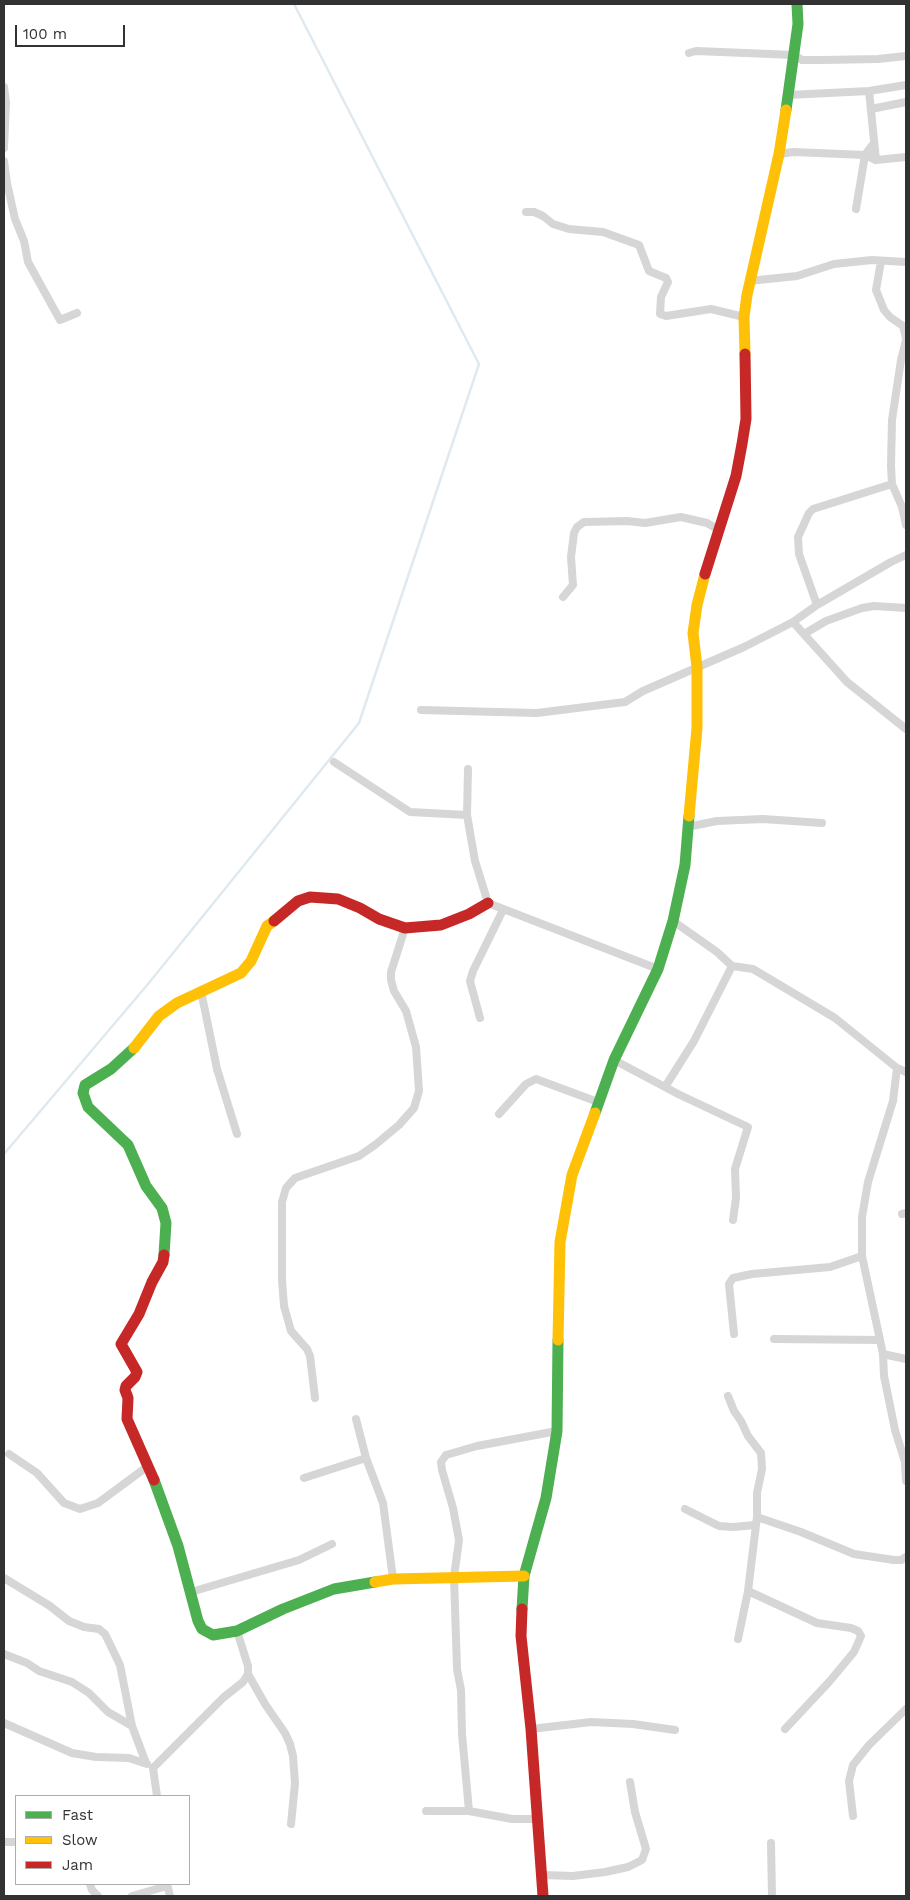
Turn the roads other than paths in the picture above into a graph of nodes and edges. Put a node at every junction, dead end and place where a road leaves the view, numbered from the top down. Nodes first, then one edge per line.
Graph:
1 (797, 4) edge
2 (689, 53) dead end
3 (794, 55) junction
4 (906, 56) edge
5 (906, 85) edge
6 (4, 87) edge
7 (869, 91) junction
8 (789, 95) junction
9 (906, 102) edge
10 (871, 109) junction
11 (874, 143) junction
12 (4, 148) edge
13 (779, 154) junction
14 (865, 155) junction
15 (906, 157) edge
16 (876, 160) junction
17 (4, 161) edge
18 (856, 210) dead end
19 (526, 212) dead end
20 (881, 261) junction
21 (906, 262) edge
22 (749, 281) junction
23 (77, 312) dead end
24 (744, 317) junction
25 (906, 339) edge
26 (892, 484) junction
27 (906, 525) edge
28 (719, 530) junction
29 (906, 555) edge
30 (563, 597) dead end
31 (817, 605) junction
32 (906, 608) edge
33 (793, 622) junction
34 (804, 634) junction
35 (698, 667) junction
36 (421, 710) dead end
37 (906, 729) edge
38 (334, 762) dead end
39 (468, 769) dead end
40 (467, 815) junction
41 (822, 823) dead end
42 (687, 827) junction
43 (488, 903) junction
44 (503, 910) junction
45 (673, 921) junction
46 (405, 928) junction
47 (732, 966) junction
48 (658, 969) junction
49 (200, 991) junction
50 (480, 1018) dead end
51 (614, 1060) junction
52 (896, 1068) junction
53 (906, 1072) edge
54 (665, 1087) junction
55 (598, 1102) junction
56 (500, 1114) dead end
57 (237, 1134) dead end
58 (733, 1220) dead end
59 (862, 1256) junction
60 (734, 1334) dead end
61 (774, 1339) dead end
62 (880, 1340) junction
63 (884, 1354) junction
64 (906, 1359) edge
65 (728, 1396) dead end
66 (314, 1398) dead end
67 (356, 1419) dead end
68 (557, 1431) junction
69 (9, 1454) dead end
70 (366, 1458) junction
71 (906, 1464) edge
72 (148, 1466) junction
73 (304, 1478) dead end
74 (906, 1481) edge
75 (685, 1509) dead end
76 (756, 1521) junction
77 (332, 1544) dead end
78 (906, 1557) edge
79 (524, 1576) junction
80 (454, 1577) junction
81 (4, 1578) edge
82 (393, 1579) junction
83 (191, 1592) junction
84 (748, 1592) junction
85 (237, 1631) junction
86 (738, 1639) dead end
87 (4, 1654) edge
88 (248, 1674) junction
89 (906, 1709) edge
90 (4, 1723) edge
91 (132, 1726) junction
92 (785, 1729) dead end
93 (531, 1730) junction
94 (675, 1730) dead end
95 (149, 1766) junction
96 (630, 1782) dead end
97 (158, 1795) edge
98 (426, 1811) dead end
99 (469, 1811) junction
100 (853, 1816) dead end
101 (538, 1819) junction
102 (291, 1824) dead end
103 (770, 1843) dead end
104 (542, 1875) junction
105 (90, 1885) edge
106 (167, 1885) edge
107 (98, 1896) edge
108 (132, 1896) edge
109 (170, 1896) edge
110 (543, 1896) edge
111 (772, 1896) edge

1 - 3 street
2 - 3 street
3 - 4 street
3 - 8 street
5 - 7 street
6 - 12 street
7 - 8 street
7 - 10 street
8 - 13 street
9 - 10 street
10 - 11 street
11 - 14 street
11 - 16 street
13 - 14 street
13 - 22 street
14 - 16 street
14 - 18 street
15 - 16 street
17 - 23 street
19 - 24 street
20 - 21 street
20 - 22 street
20 - 25 street
22 - 24 street
24 - 28 street
25 - 26 street
26 - 27 street
26 - 31 street
28 - 30 street
28 - 35 street
29 - 31 street
31 - 33 street
32 - 34 street
33 - 34 street
33 - 35 street
34 - 37 street
35 - 36 street
35 - 42 street
38 - 40 street
39 - 40 street
40 - 43 street
41 - 42 street
42 - 45 street
43 - 44 street
43 - 46 street
44 - 48 street
44 - 50 street
45 - 47 street
45 - 48 street
46 - 49 street
46 - 66 street
47 - 52 street
47 - 54 street
48 - 51 street
49 - 57 street
49 - 72 street
51 - 54 street
51 - 55 street
52 - 53 street
52 - 59 street
54 - 58 street
55 - 56 street
55 - 68 street
59 - 60 street
59 - 62 street
61 - 62 street
62 - 63 street
63 - 64 street
63 - 71 street
65 - 76 street
67 - 70 street
68 - 79 street
68 - 80 street
69 - 72 street
70 - 73 street
70 - 82 street
71 - 74 street
72 - 83 street
75 - 76 street
76 - 78 street
76 - 84 street
77 - 83 street
79 - 80 street
79 - 93 street
80 - 82 street
80 - 99 street
81 - 91 street
82 - 85 street
83 - 85 street
84 - 86 street
84 - 92 street
85 - 88 street
87 - 91 street
88 - 95 street
88 - 102 street
89 - 100 street
90 - 95 street
91 - 95 street
93 - 94 street
93 - 101 street
95 - 97 street
96 - 104 street
98 - 99 street
99 - 101 street
101 - 104 street
103 - 111 street
104 - 110 street
105 - 107 street
106 - 108 street
106 - 109 street

